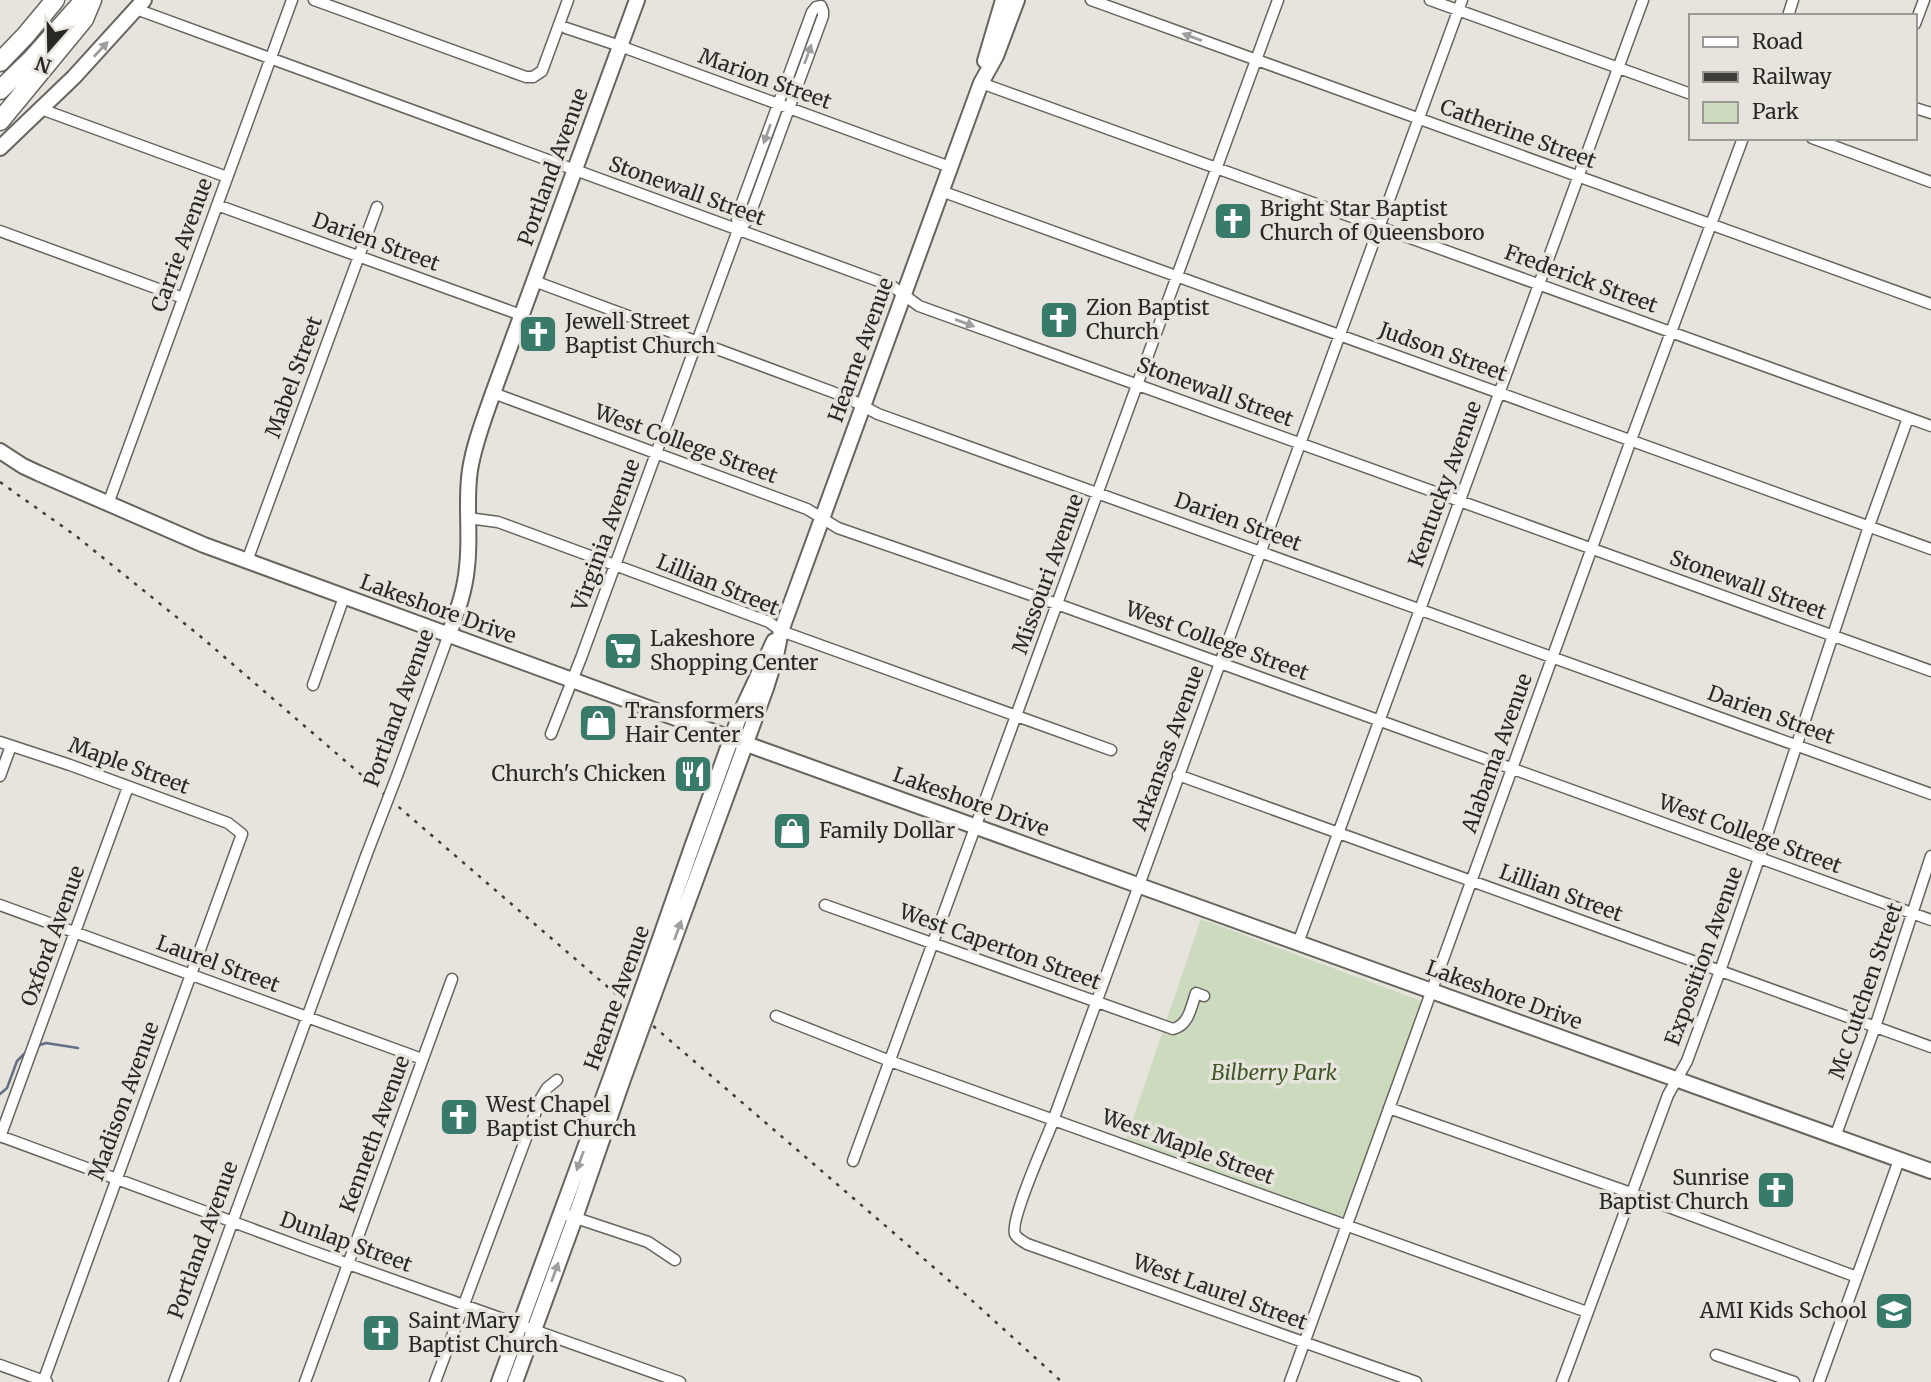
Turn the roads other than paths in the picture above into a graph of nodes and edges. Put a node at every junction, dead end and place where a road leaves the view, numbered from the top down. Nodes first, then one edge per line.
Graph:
1 (55, 0) edge
2 (85, 0) edge
3 (92, 0) edge
4 (292, 0) edge
5 (314, 0) edge
6 (568, 0) edge
7 (637, 0) edge
8 (1003, 0) edge
9 (1017, 0) edge
10 (1091, 0) edge
11 (1279, 0) edge
12 (1430, 0) edge
13 (1643, 0) edge
14 (1924, 0) edge
15 (140, 4) edge
16 (1460, 5) edge
17 (1917, 19) edge
18 (566, 28) dead end
19 (620, 46) junction
20 (0, 49) edge
21 (271, 58) junction
22 (1257, 60) junction
23 (0, 62) edge
24 (1618, 68) junction
25 (981, 83) junction
26 (0, 90) edge
27 (1689, 93) edge
28 (778, 104) junction
29 (789, 108) junction
30 (41, 109) junction
31 (1419, 118) junction
32 (0, 121) edge
33 (1742, 140) edge
34 (1817, 140) edge
35 (0, 148) edge
36 (950, 167) junction
37 (1217, 168) junction
38 (574, 170) junction
39 (1579, 176) junction
40 (227, 177) junction
41 (1931, 182) edge
42 (941, 191) junction
43 (217, 205) junction
44 (377, 207) dead end
45 (1712, 224) junction
46 (1379, 227) junction
47 (738, 230) junction
48 (0, 231) edge
49 (359, 256) junction
50 (1177, 276) junction
51 (534, 281) junction
52 (1538, 284) junction
53 (904, 295) junction
54 (183, 298) junction
55 (1931, 304) edge
56 (521, 315) junction
57 (1672, 332) junction
58 (1339, 335) junction
59 (697, 341) junction
60 (1138, 384) junction
61 (1498, 392) junction
62 (493, 393) junction
63 (863, 405) junction
64 (1908, 418) junction
65 (1931, 426) edge
66 (1631, 440) junction
67 (1299, 443) junction
68 (2, 452) edge
69 (656, 453) junction
70 (1098, 493) junction
71 (1460, 500) junction
72 (108, 504) junction
73 (468, 518) junction
74 (822, 518) junction
75 (1868, 526) junction
76 (1592, 549) junction
77 (1931, 549) edge
78 (1259, 551) junction
79 (247, 561) junction
80 (615, 565) junction
81 (344, 597) junction
82 (1057, 604) junction
83 (1420, 609) junction
84 (781, 631) junction
85 (449, 634) junction
86 (1833, 636) junction
87 (1554, 657) junction
88 (1219, 663) junction
89 (1931, 671) edge
90 (572, 680) junction
91 (313, 685) dead end
92 (1016, 716) junction
93 (1379, 720) junction
94 (551, 734) dead end
95 (738, 741) junction
96 (0, 742) edge
97 (1796, 745) junction
98 (11, 746) junction
99 (1111, 750) dead end
100 (1512, 769) junction
101 (1178, 775) junction
102 (0, 776) edge
103 (128, 787) junction
104 (1931, 794) edge
105 (976, 826) junction
106 (1338, 832) junction
107 (242, 834) joint
108 (691, 847) junction
109 (706, 854) junction
110 (1931, 856) edge
111 (1759, 858) junction
112 (1471, 880) junction
113 (1138, 885) junction
114 (0, 905) edge
115 (825, 905) dead end
116 (1913, 914) junction
117 (1931, 920) edge
118 (75, 932) junction
119 (933, 943) junction
120 (1298, 943) junction
121 (1720, 971) junction
122 (191, 974) junction
123 (452, 979) dead end
124 (649, 990) junction
125 (1431, 990) junction
126 (1204, 996) dead end
127 (1096, 1001) junction
128 (776, 1016) dead end
129 (308, 1017) junction
130 (1874, 1027) junction
131 (1931, 1047) edge
132 (422, 1059) junction
133 (890, 1061) junction
134 (1677, 1079) junction
135 (556, 1080) dead end
136 (1389, 1108) junction
137 (1053, 1119) junction
138 (0, 1136) edge
139 (1835, 1137) junction
140 (1899, 1160) junction
141 (853, 1161) dead end
142 (1931, 1171) edge
143 (117, 1178) junction
144 (1631, 1193) junction
145 (568, 1215) junction
146 (232, 1222) junction
147 (1346, 1225) junction
148 (1014, 1233) joint
149 (675, 1260) dead end
150 (348, 1263) junction
151 (1857, 1277) junction
152 (464, 1305) junction
153 (1587, 1312) junction
154 (527, 1327) junction
155 (1304, 1342) junction
156 (1716, 1354) dead end
157 (0, 1365) edge
158 (44, 1382) edge
159 (174, 1382) edge
160 (305, 1382) edge
161 (435, 1382) edge
162 (499, 1382) edge
163 (515, 1382) edge
164 (680, 1382) edge
165 (1290, 1382) edge
166 (1416, 1382) edge
167 (1562, 1382) edge
168 (1794, 1382) edge
169 (1819, 1382) edge

1 - 20 highway
1 - 23 highway
2 - 26 highway
3 - 32 highway
4 - 21 street, Carrie Avenue
5 - 6 street
7 - 19 main road, Portland Avenue
8 - 25 main road, Hearne Avenue
9 - 25 main road, Hearne Avenue
22 -> 10 street, Catherine Street
11 - 22 street, Missouri Avenue
12 - 16 street
13 - 24 street, Kentucky Avenue
14 - 17 street
15 - 21 street, Stonewall Street
30 -> 15 main road
16 - 24 street
16 - 31 street, Arkansas Avenue
18 - 19 street, Marion Street
19 - 28 street, Marion Street
19 - 38 main road, Portland Avenue
21 - 38 street, Stonewall Street
21 - 40 street, Carrie Avenue
22 - 31 street, Catherine Street
22 - 37 street, Missouri Avenue
24 - 27 street
24 - 39 street, Kentucky Avenue
25 - 36 main road, Hearne Avenue
25 - 37 street, Frederick Street
28 - 29 street, Marion Street
29 -> 28 street, Virginia Avenue
28 -> 47 street, Virginia Avenue
29 - 36 street, Marion Street
29 - 47 street, Virginia Avenue
30 - 35 main road
30 - 40 street
31 - 39 street, Catherine Street
31 - 46 street, Arkansas Avenue
33 - 45 street, Alabama Avenue
34 - 41 street
36 - 42 main road, Hearne Avenue
37 - 46 street, Frederick Street
37 - 50 street, Missouri Avenue
38 - 47 street, Stonewall Street
38 - 51 main road, Portland Avenue
39 - 45 street, Catherine Street
39 - 52 street, Kentucky Avenue
40 - 43 street, Carrie Avenue
42 - 50 street, Judson Street
42 - 53 main road, Hearne Avenue
43 - 49 street, Darien Street
43 - 54 street, Carrie Avenue
44 - 49 street, Mabel Street
45 - 55 street, Catherine Street
45 - 57 street, Alabama Avenue
46 - 52 street, Frederick Street
46 - 58 street, Arkansas Avenue
47 - 53 street, Stonewall Street
47 - 59 street, Virginia Avenue
48 - 54 street
49 - 56 street, Darien Street
49 - 79 street, Mabel Street
50 - 58 street, Judson Street
50 - 60 street, Missouri Avenue
51 - 56 main road, Portland Avenue
51 - 59 street, Darien Street
52 - 57 street, Frederick Street
52 - 61 street, Kentucky Avenue
53 -> 60 street, Stonewall Street
53 - 63 main road, Hearne Avenue
54 - 72 street, Carrie Avenue
56 - 62 main road, Portland Avenue
57 - 64 street, Frederick Street
57 - 66 street, Alabama Avenue
58 - 61 street, Judson Street
58 - 67 street, Arkansas Avenue
59 - 63 street, Darien Street
59 - 69 street, Virginia Avenue
60 - 67 street, Stonewall Street
60 - 70 street, Missouri Avenue
61 - 66 street, Judson Street
61 - 71 street, Kentucky Avenue
62 - 69 street, West College Street
62 - 73 main road, Portland Avenue
63 - 70 street, Darien Street
63 - 74 main road, Hearne Avenue
64 - 65 street, Frederick Street
64 - 75 street, Exposition Avenue
66 - 75 street, Judson Street
66 - 76 street, Alabama Avenue
67 - 71 street, Stonewall Street
67 - 78 street, Arkansas Avenue
68 - 72 main road, Lakeshore Drive
69 - 74 street, West College Street
69 - 80 street, Virginia Avenue
70 - 78 street, Darien Street
70 - 82 street, Missouri Avenue
71 - 76 street, Stonewall Street
71 - 83 street, Kentucky Avenue
72 - 79 main road, Lakeshore Drive
73 - 80 street, Lillian Street
73 - 85 main road, Portland Avenue
74 - 82 street, West College Street
74 - 84 main road, Hearne Avenue
75 - 77 street, Judson Street
75 - 86 street, Exposition Avenue
76 - 86 street, Stonewall Street
76 - 87 street, Alabama Avenue
78 - 83 street, Darien Street
78 - 88 street, Arkansas Avenue
79 - 81 main road, Lakeshore Drive
80 - 84 street, Lillian Street
80 - 90 street, Virginia Avenue
81 - 85 main road, Lakeshore Drive
81 - 91 street
82 - 88 street, West College Street
82 - 92 street, Missouri Avenue
83 - 87 street, Darien Street
83 - 93 street, Kentucky Avenue
84 - 92 street, Lillian Street
84 - 95 main road, Hearne Avenue
85 - 90 main road, Lakeshore Drive
85 - 129 street, Portland Avenue, bridge
86 - 89 street, Stonewall Street
86 - 97 street, Exposition Avenue
87 - 97 street, Darien Street
87 - 100 street, Alabama Avenue
88 - 93 street, West College Street
88 - 101 street, Arkansas Avenue
90 - 94 street, Virginia Avenue
90 - 95 main road, Lakeshore Drive
92 - 99 street, Lillian Street
92 - 105 street, Missouri Avenue
93 - 100 street, West College Street
93 - 106 street, Kentucky Avenue
95 - 105 main road, Lakeshore Drive
95 - 108 main road, Hearne Avenue
95 - 109 main road, Hearne Avenue
96 - 98 street, Maple Street
97 - 104 street, Darien Street
97 - 111 street, Exposition Avenue
98 - 102 street
98 - 103 street, Maple Street
100 - 111 street, West College Street
100 - 112 street, Alabama Avenue
101 - 106 street, Lillian Street
101 - 113 street, Arkansas Avenue
103 - 107 street, Maple Street
103 - 118 street, Oxford Avenue
105 - 113 main road, Lakeshore Drive
105 - 119 street, Missouri Avenue
106 - 112 street, Lillian Street
106 - 120 street, Kentucky Avenue
107 - 122 street, Madison Avenue
108 - 109 main road
108 - 124 main road, Hearne Avenue
124 -> 109 main road, Hearne Avenue
110 - 116 street, Mc Cutchen Street
111 - 116 street, West College Street
111 - 121 street, Exposition Avenue
112 - 121 street, Lillian Street
112 - 125 street, Alabama Avenue
113 - 120 main road, Lakeshore Drive
113 - 127 street, Arkansas Avenue
114 - 118 street, Laurel Street
115 - 119 street, West Caperton Street
116 - 117 street, West College Street
116 - 130 street, Mc Cutchen Street
118 - 122 street, Laurel Street
118 - 138 street, Oxford Avenue
119 - 127 street, West Caperton Street
119 - 133 street, Missouri Avenue
120 - 125 main road, Lakeshore Drive
121 - 130 street, Lillian Street
121 - 134 street, Exposition Avenue
122 - 129 street, Laurel Street
122 - 143 street, Madison Avenue
123 - 132 street, Kenneth Avenue
124 - 145 main road, Hearne Avenue, bridge
125 - 134 main road, Lakeshore Drive
125 - 136 street, Alabama Avenue
126 - 127 street, West Caperton Street
127 - 137 street, Arkansas Avenue
128 - 133 street, West Maple Street
129 - 132 street, Laurel Street
129 - 146 street, Portland Avenue
130 - 131 street, Lillian Street
130 - 139 street, Mc Cutchen Street
132 - 150 street, Kenneth Avenue
133 - 137 street, West Maple Street
133 - 141 street, Missouri Avenue
134 - 139 main road, Lakeshore Drive
134 - 144 street, Exposition Avenue
135 - 152 street
136 - 144 street
136 - 147 street, Alabama Avenue
137 - 147 street, West Maple Street
137 - 148 street, Arkansas Avenue
138 - 143 street, Dunlap Street
139 - 140 main road, Lakeshore Drive
140 - 142 main road, Lakeshore Drive
140 - 151 street
143 - 146 street, Dunlap Street
143 - 158 street, Madison Avenue
144 - 151 street
144 - 153 street, Exposition Avenue
145 - 149 street
145 - 154 main road, Hearne Avenue
146 - 150 street, Dunlap Street
146 - 159 street, Portland Avenue
147 - 153 street, West Maple Street
147 - 155 street, Alabama Avenue
148 - 155 street, West Laurel Street
150 - 152 street, Dunlap Street
150 - 160 street, Kenneth Avenue
151 - 169 street
152 - 154 street, Dunlap Street
152 - 161 street
153 - 167 street, Exposition Avenue
154 - 162 main road, Hearne Avenue
154 - 163 main road, Hearne Avenue
154 - 164 street, Dunlap Street
155 - 165 street, Alabama Avenue
155 - 166 street, West Laurel Street
156 - 168 street
157 - 158 street

